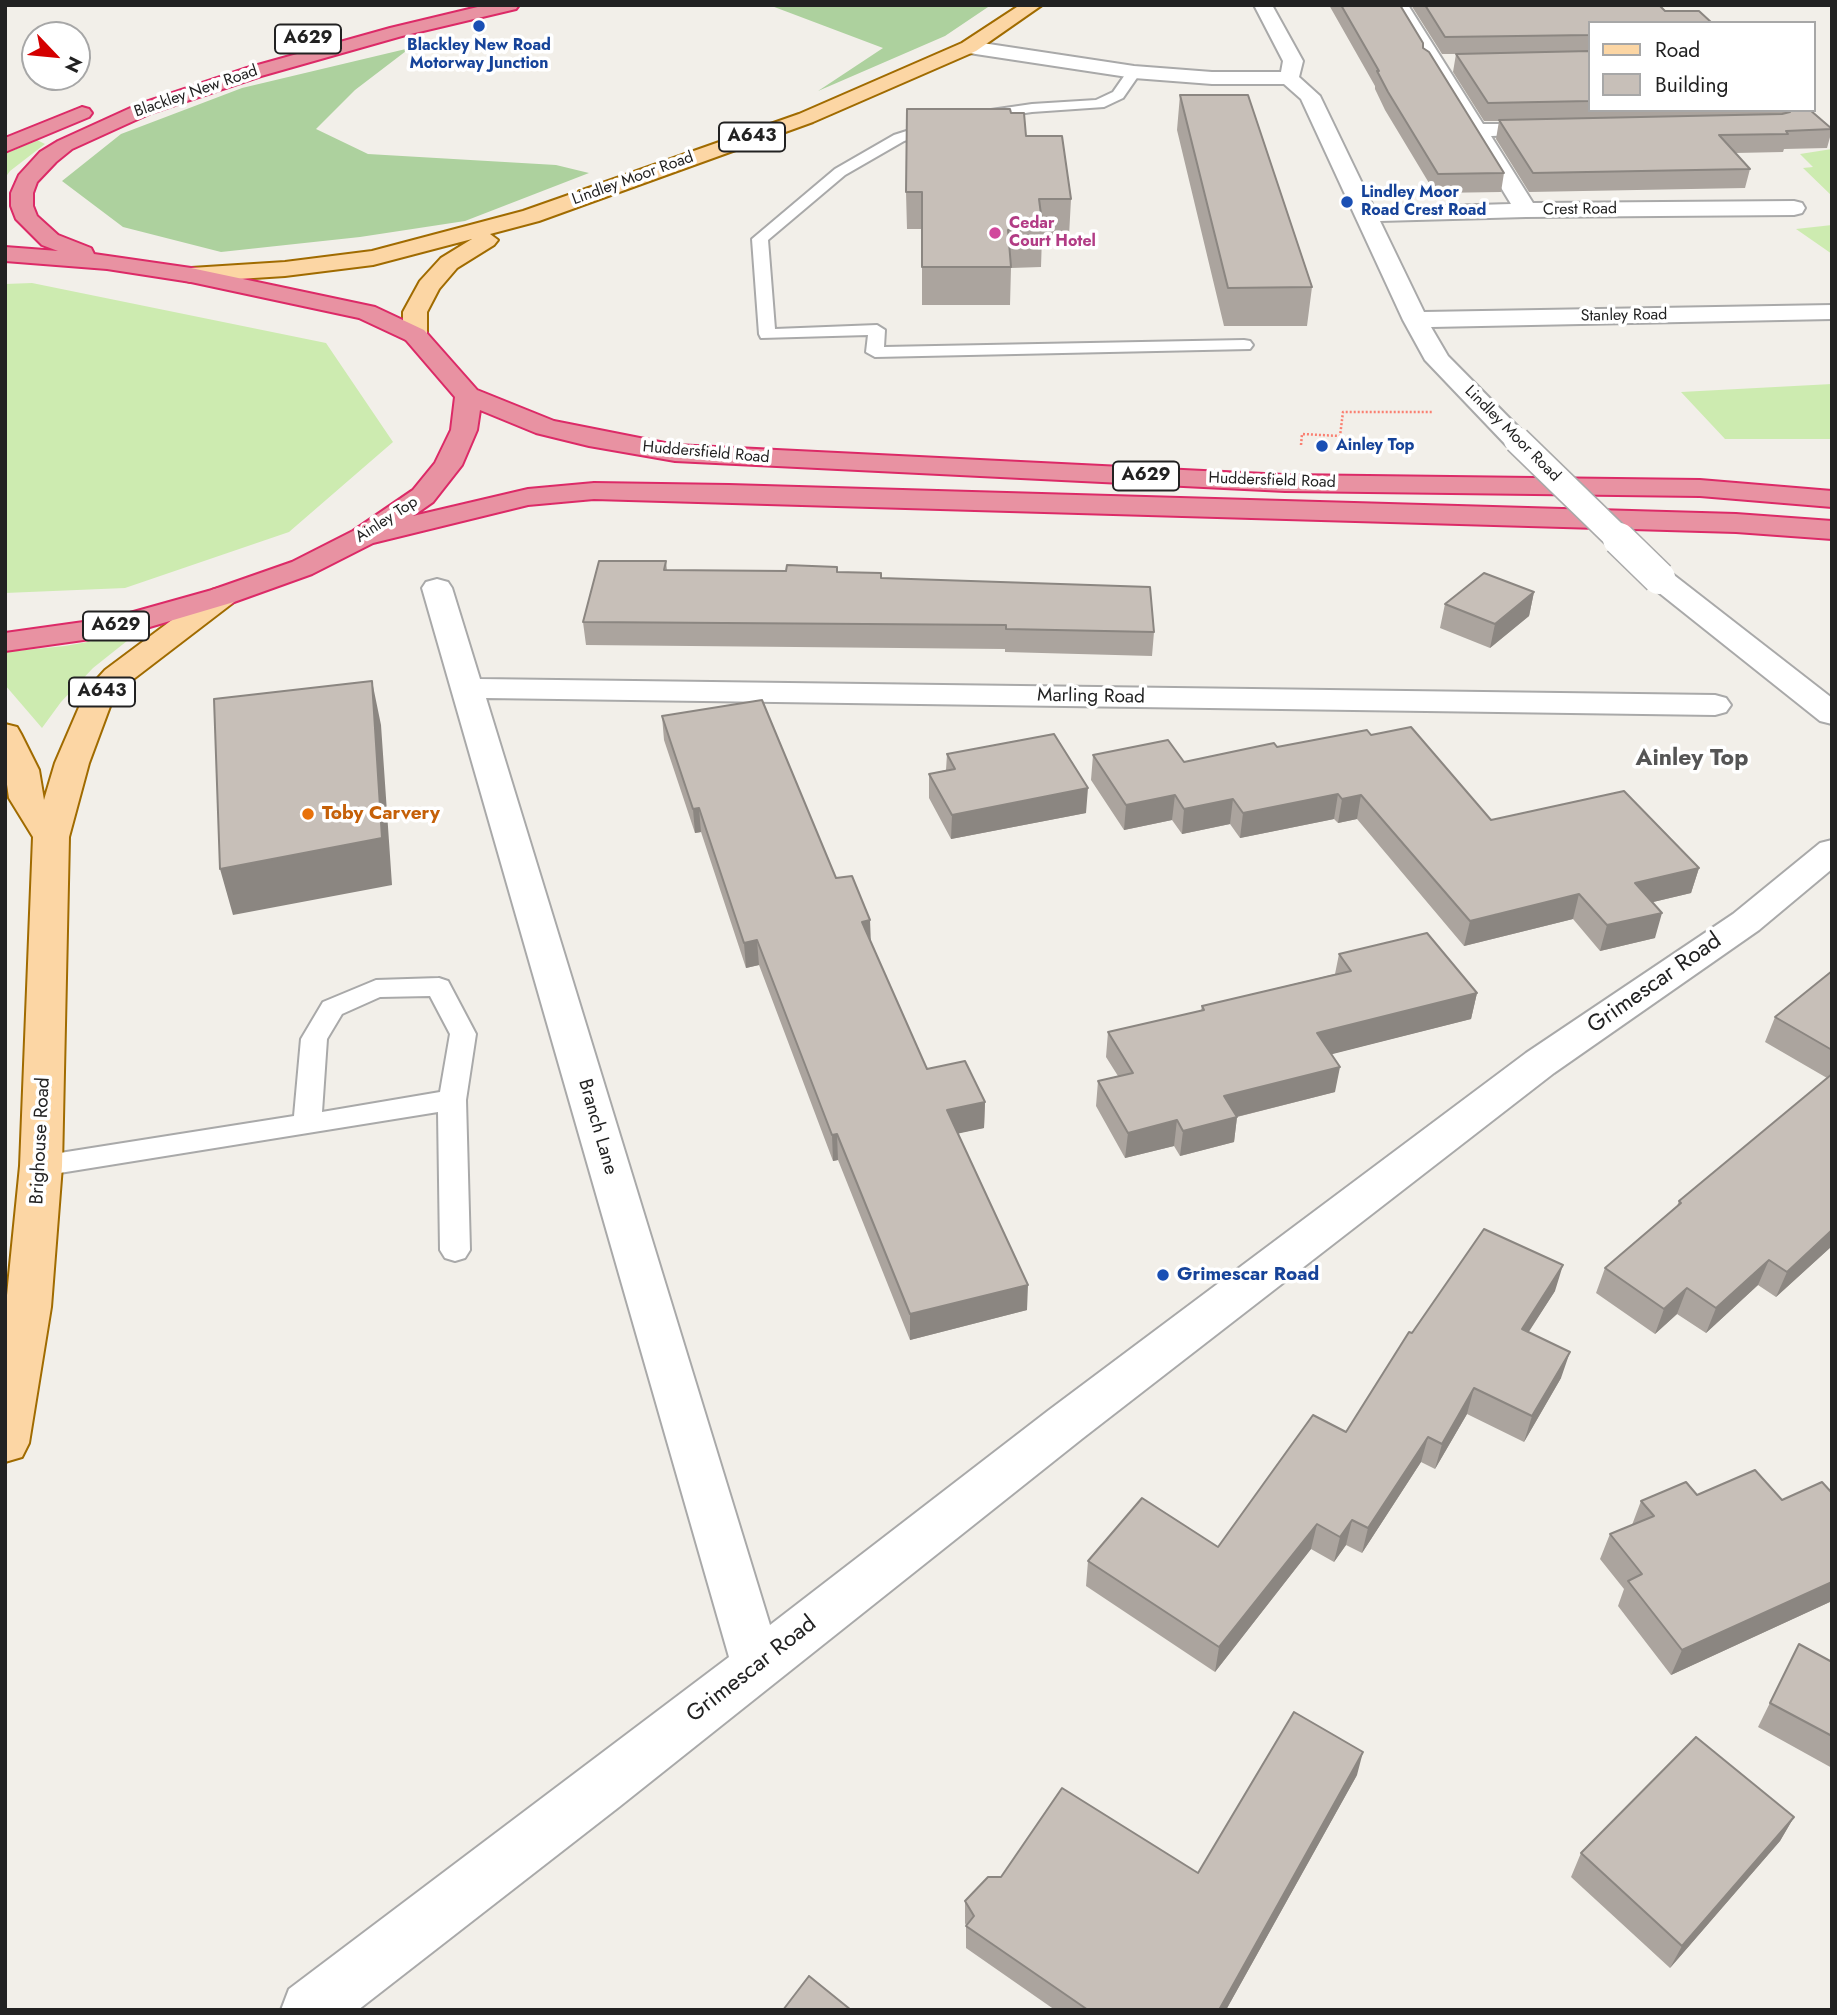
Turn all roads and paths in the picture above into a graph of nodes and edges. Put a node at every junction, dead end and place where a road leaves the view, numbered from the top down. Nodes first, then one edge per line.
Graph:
1 (446, 5) edge
2 (510, 5) edge
3 (1033, 5) edge
4 (1263, 5) edge
5 (1399, 5) edge
6 (969, 47) junction
7 (1433, 63) junction
8 (1459, 63) edge
9 (1134, 72) junction
10 (1289, 78) junction
11 (1571, 128) edge
12 (1475, 130) junction
13 (5, 146) edge
14 (1794, 208) dead end
15 (1526, 210) junction
16 (1367, 215) junction
17 (531, 216) junction
18 (5, 254) edge
19 (107, 262) junction
20 (191, 275) junction
21 (1832, 312) edge
22 (1415, 320) junction
23 (415, 335) junction
24 (1244, 345) dead end
25 (468, 396) junction
26 (1490, 412) junction
27 (1301, 446) dead end
28 (1832, 499) edge
29 (1060, 505) junction
30 (1832, 530) edge
31 (363, 537) junction
32 (1832, 548) edge
33 (438, 588) dead end
34 (223, 596) junction
35 (5, 642) edge
36 (467, 688) junction
37 (1715, 705) dead end
38 (1832, 714) edge
39 (5, 734) edge
40 (51, 837) junction
41 (1832, 851) edge
42 (452, 1100) junction
43 (307, 1124) junction
44 (41, 1166) junction
45 (455, 1250) dead end
46 (5, 1443) edge
47 (757, 1666) junction
48 (310, 2010) edge

1 - 13 highway, Blackley New Road / A629
2 - 19 highway, Blackley New Road / A629
3 - 6 main road, Lindley Moor Road / A643
4 - 10 street
5 - 7 street
6 - 9 street
6 - 17 main road, Lindley Moor Road / A643
7 - 8 street
7 - 12 street
9 - 10 street
9 - 24 lane
10 - 16 street, Lindley Moor Road
11 - 12 street
12 - 15 street
14 - 15 street, Crest Road
15 - 16 street, Crest Road
16 - 22 street, Lindley Moor Road
17 - 20 main road, Lindley Moor Road / A643
17 - 23 main road, Lindley Moor Road / A643
18 - 19 highway, A629
19 - 20 highway, A629
20 - 23 highway, A629
21 - 22 street, Stanley Road
22 - 26 street, Lindley Moor Road
23 - 25 highway, A629
25 - 28 highway, Huddersfield Road / A629
25 - 31 highway, Ainley Top / A629
26 - 27 path
26 - 38 street, Lindley Moor Road, bridge
29 - 30 highway, Huddersfield Road / A629
29 - 31 highway, Huddersfield Road / A629
29 - 32 highway, Huddersfield Road / A629
31 - 34 highway, Ainley Top / A629
33 - 36 street, Branch Lane
34 - 35 highway, Ainley Top / A629
34 - 40 main road, A643
36 - 37 street, Marling Road
36 - 47 street, Branch Lane
39 - 40 main road
40 - 44 main road, Brighouse Road / A643
41 - 47 street, Grimescar Road
42 - 43 lane
42 - 43 lane
42 - 45 lane
43 - 44 lane
44 - 46 main road, Brighouse Road / A643
47 - 48 street, Grimescar Road

